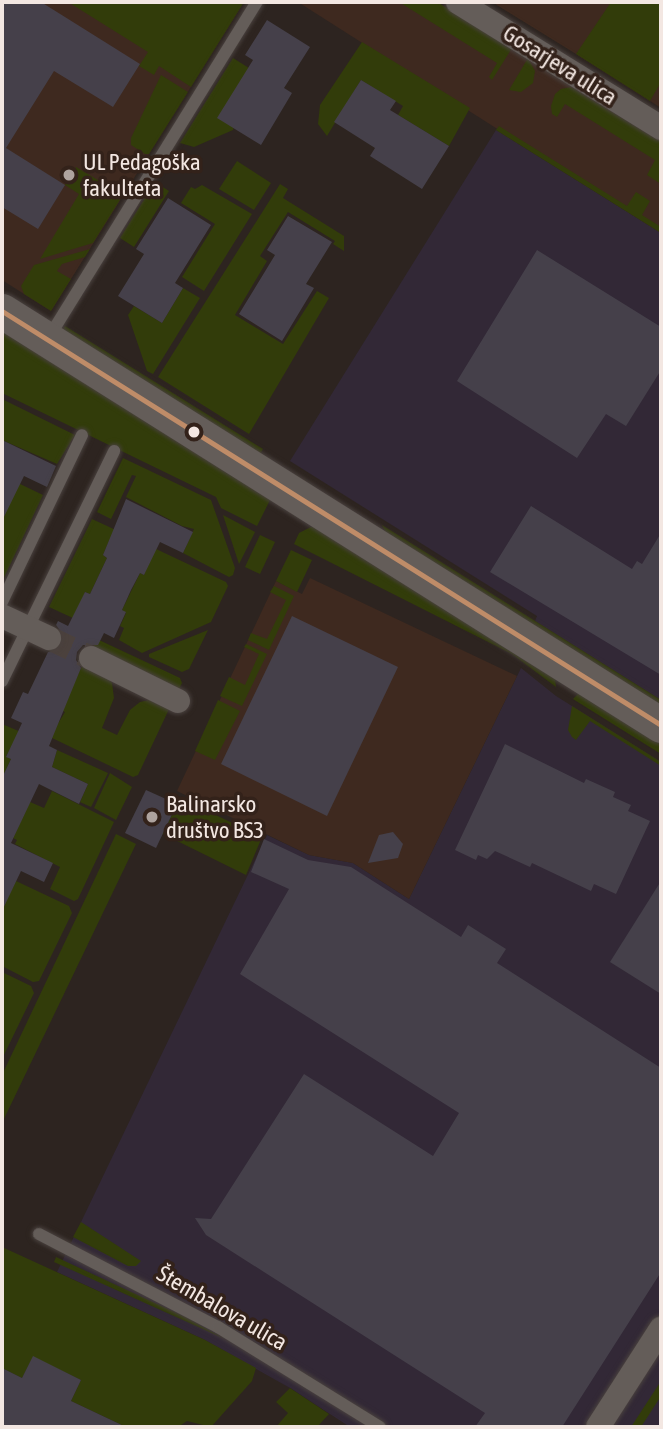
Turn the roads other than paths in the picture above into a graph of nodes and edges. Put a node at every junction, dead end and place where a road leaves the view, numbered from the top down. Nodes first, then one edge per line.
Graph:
1 (257, 2) edge
2 (458, 2) edge
3 (661, 128) edge
4 (2, 311) edge
5 (47, 340) junction
6 (82, 435) dead end
7 (114, 451) dead end
8 (2, 602) edge
9 (2, 616) edge
10 (38, 633) junction
11 (91, 658) tunnel mouth
12 (2, 681) edge
13 (178, 701) dead end
14 (661, 725) edge
15 (39, 1234) dead end
16 (661, 1329) edge
17 (380, 1427) edge
18 (598, 1427) edge

1 - 5 lane
2 - 3 street, Gosarjeva ulica
4 - 5 street
5 - 14 street
6 - 8 lane
7 - 10 lane
9 - 10 street
10 - 12 lane
11 - 13 street
15 - 17 lane, Štembalova ulica
16 - 18 street

